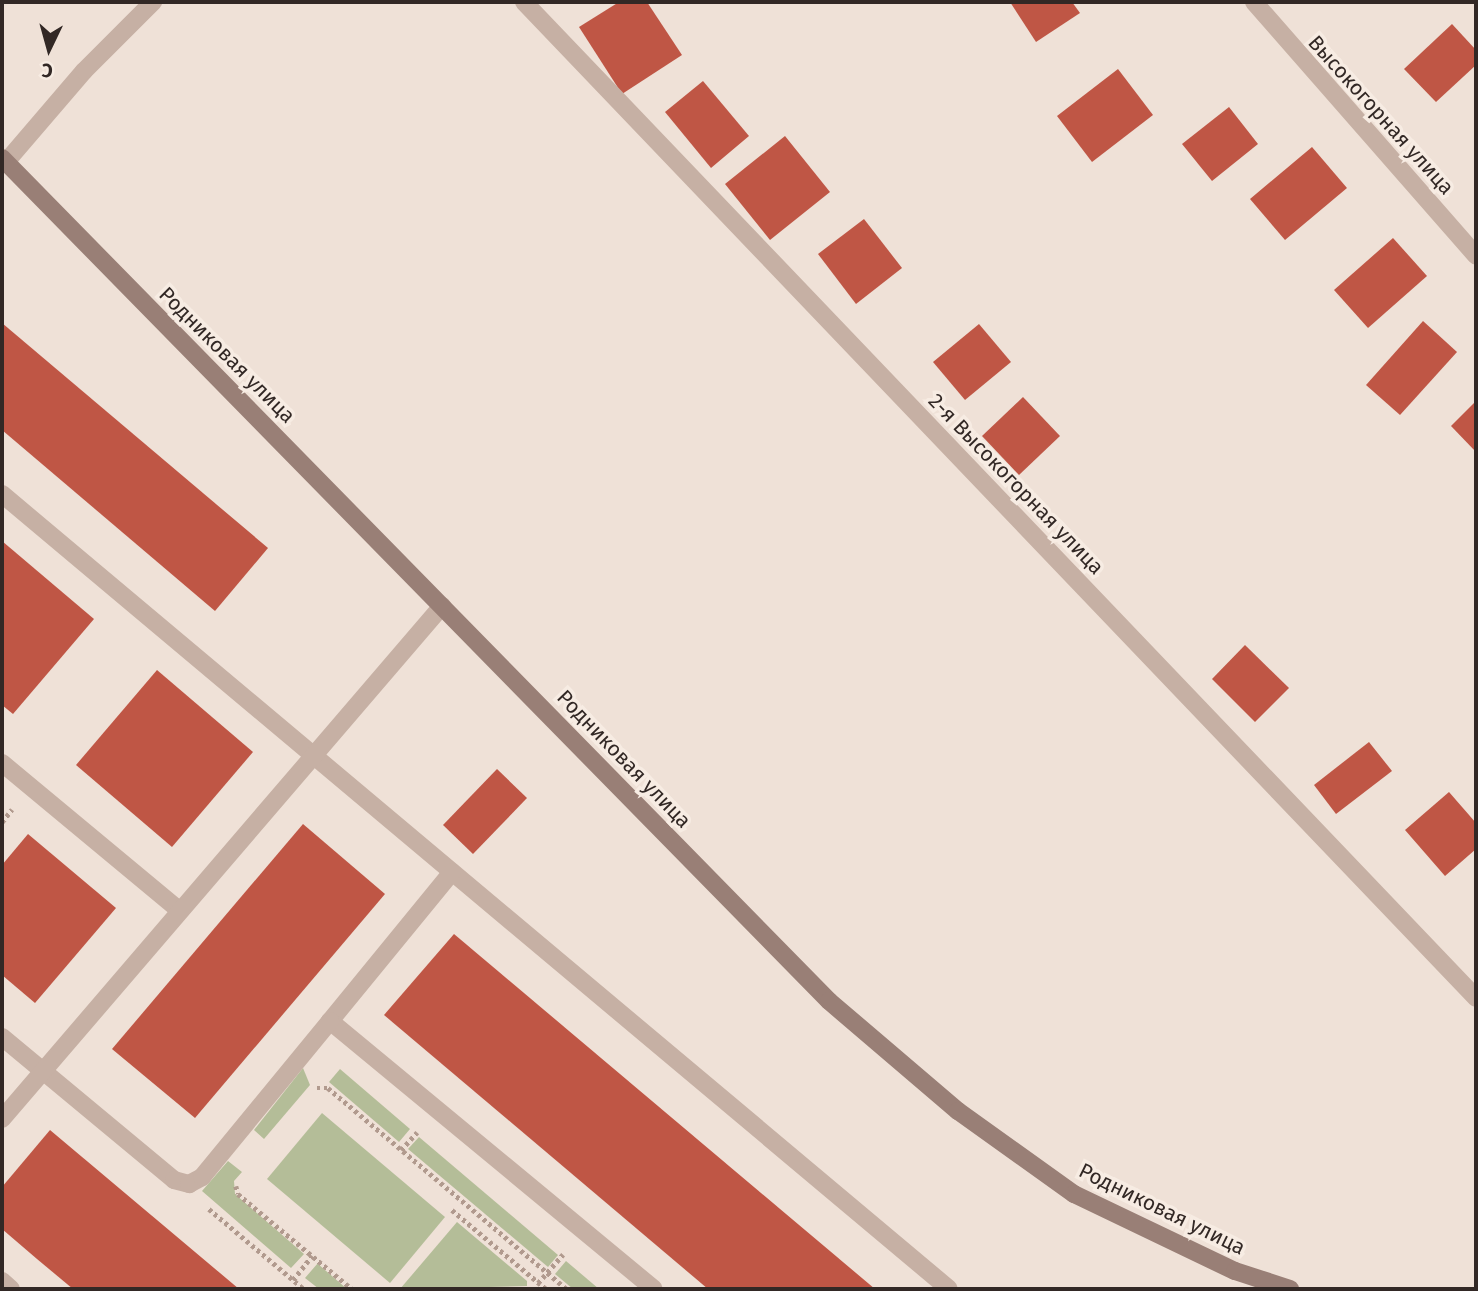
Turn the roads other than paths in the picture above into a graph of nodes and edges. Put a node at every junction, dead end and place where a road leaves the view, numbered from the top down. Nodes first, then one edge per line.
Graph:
1 (153, 2) edge
2 (523, 2) edge
3 (1254, 2) edge
4 (4, 160) edge
5 (1476, 256) edge
6 (2, 494) edge
7 (442, 606) junction
8 (314, 755) junction
9 (2, 763) edge
10 (452, 872) junction
11 (180, 911) junction
12 (1476, 998) edge
13 (330, 1021) junction
14 (2, 1037) edge
15 (43, 1071) junction
16 (2, 1119) edge
17 (2, 1281) edge
18 (11, 1289) edge
19 (654, 1289) edge
20 (949, 1289) edge
21 (1290, 1289) edge

1 - 4 street
2 - 12 street, 2-я Высокогорная улица
3 - 5 street, Высокогорная улица
4 - 7 street, Родниковая улица
6 - 8 street
7 - 8 street
7 - 21 street, Родниковая улица
8 - 10 street
8 - 11 street
9 - 11 street
10 - 13 street
10 - 20 street
11 - 15 street
13 - 15 street
13 - 19 street
14 - 15 street
15 - 16 street
17 - 18 street

